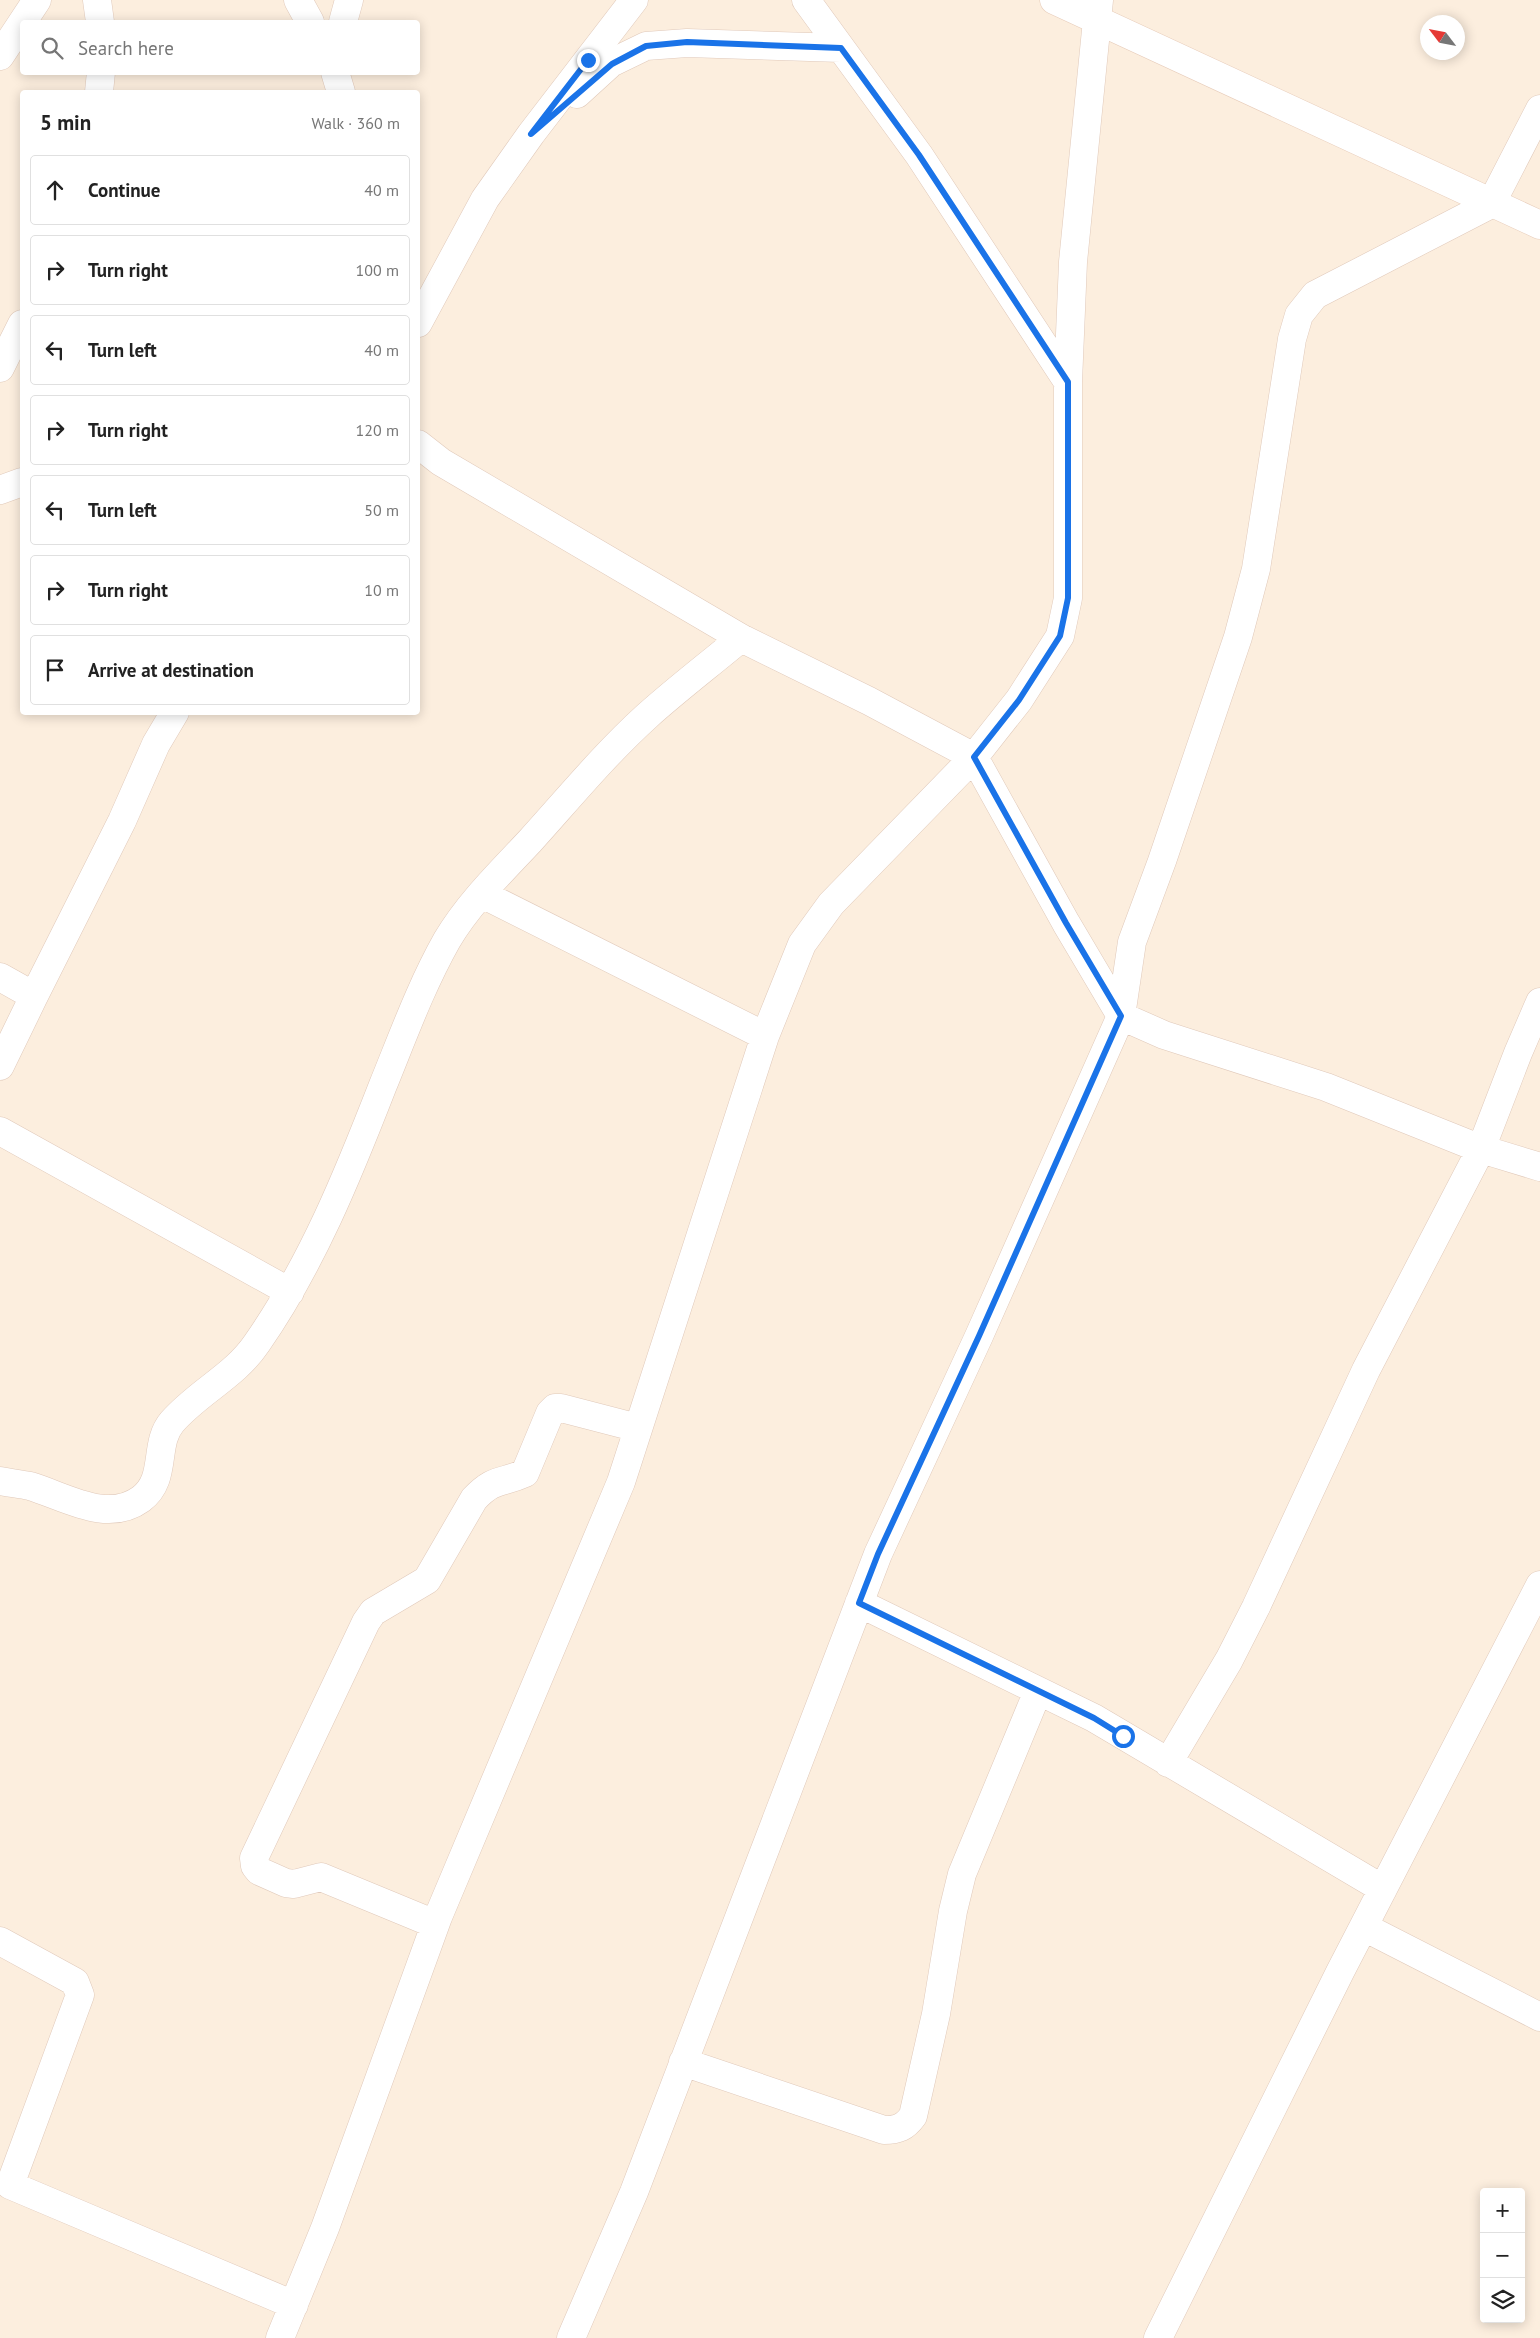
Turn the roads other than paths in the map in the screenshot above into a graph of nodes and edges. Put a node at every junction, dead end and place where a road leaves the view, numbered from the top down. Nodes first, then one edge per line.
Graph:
1 (37, 0) edge
2 (97, 0) edge
3 (298, 0) edge
4 (349, 0) edge
5 (634, 0) edge
6 (806, 0) edge
7 (1054, 0) edge
8 (1098, 10) edge
9 (24, 20) edge
10 (100, 20) edge
11 (309, 20) edge
12 (343, 20) edge
13 (20, 26) edge
14 (841, 48) junction
15 (0, 56) edge
16 (101, 75) edge
17 (336, 75) edge
18 (99, 90) edge
19 (340, 90) edge
20 (1540, 109) edge
21 (531, 134) junction
22 (1491, 204) junction
23 (1540, 225) edge
24 (420, 319) edge
25 (20, 328) edge
26 (0, 368) edge
27 (1068, 382) junction
28 (420, 446) edge
29 (20, 483) edge
30 (0, 490) edge
31 (741, 638) junction
32 (173, 715) edge
33 (974, 757) junction
34 (482, 894) junction
35 (0, 977) edge
36 (34, 996) junction
37 (1540, 1002) edge
38 (1121, 1016) junction
39 (765, 1036) junction
40 (0, 1066) edge
41 (0, 1131) edge
42 (1481, 1149) junction
43 (1540, 1167) edge
44 (290, 1292) junction
45 (638, 1428) junction
46 (0, 1481) edge
47 (1540, 1585) edge
48 (859, 1603) junction
49 (1038, 1691) junction
50 (1168, 1763) junction
51 (1383, 1890) junction
52 (435, 1924) junction
53 (1364, 1927) junction
54 (0, 1941) edge
55 (1540, 2017) edge
56 (683, 2062) junction
57 (294, 2305) junction
58 (280, 2338) edge
59 (571, 2338) edge
60 (1158, 2338) edge

1 - 9 street
2 - 10 street
3 - 11 street
4 - 12 street
5 - 21 street
6 - 14 street
7 - 8 street
8 - 22 street
8 - 27 street
13 - 15 street
14 - 21 street
14 - 27 street
16 - 18 street
17 - 19 street
20 - 22 street
21 - 24 street
22 - 23 street
22 - 38 street
25 - 26 street
27 - 33 street
28 - 31 street
29 - 30 street
31 - 33 street
31 - 34 street
32 - 36 street
33 - 38 street
33 - 39 street
34 - 39 street
34 - 44 street
35 - 36 street
36 - 40 street
37 - 42 street
38 - 42 street
38 - 48 street
39 - 45 street
41 - 44 street
42 - 43 street
42 - 50 street
44 - 46 street
45 - 52 street
45 - 52 street
47 - 51 street
48 - 49 street
48 - 56 street
49 - 50 street
49 - 56 street
50 - 51 street
51 - 53 street
52 - 57 street
53 - 55 street
53 - 60 street
54 - 57 street
56 - 59 street
57 - 58 street

